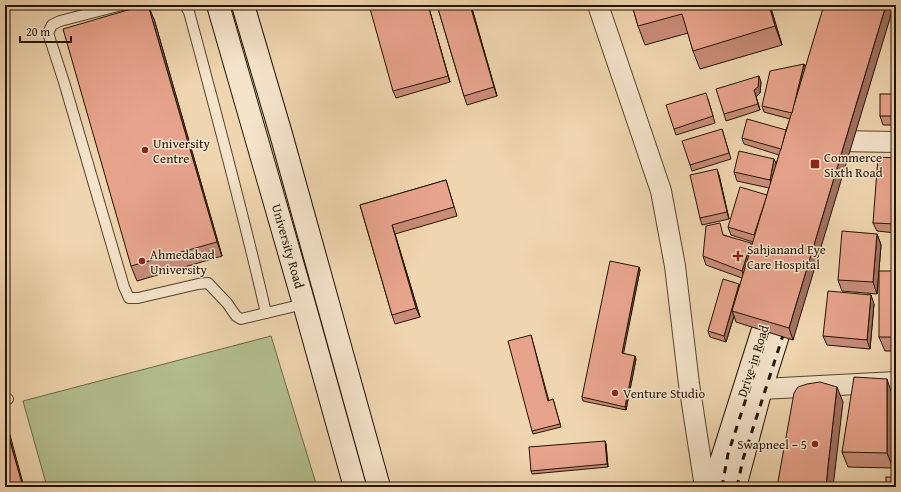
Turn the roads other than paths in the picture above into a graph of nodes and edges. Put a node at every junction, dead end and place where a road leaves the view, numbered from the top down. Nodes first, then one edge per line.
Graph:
1 (122, 5) edge
2 (185, 5) edge
3 (218, 5) edge
4 (243, 5) edge
5 (598, 5) edge
6 (835, 131) joint
7 (896, 142) edge
8 (825, 157) edge
9 (304, 304) junction
10 (266, 313) junction
11 (896, 382) edge
12 (761, 389) junction
13 (355, 487) edge
14 (379, 487) edge
15 (705, 487) edge
16 (713, 487) edge
17 (735, 487) edge

1 - 10 lane
2 - 10 lane
3 - 9 street, University Road
4 - 14 street, University Road
5 - 15 street
6 - 7 street
6 - 8 street
9 - 10 lane
9 - 13 street, University Road
11 - 12 street
12 - 16 street, Drive-in Road
12 - 17 street, Drive-in Road

